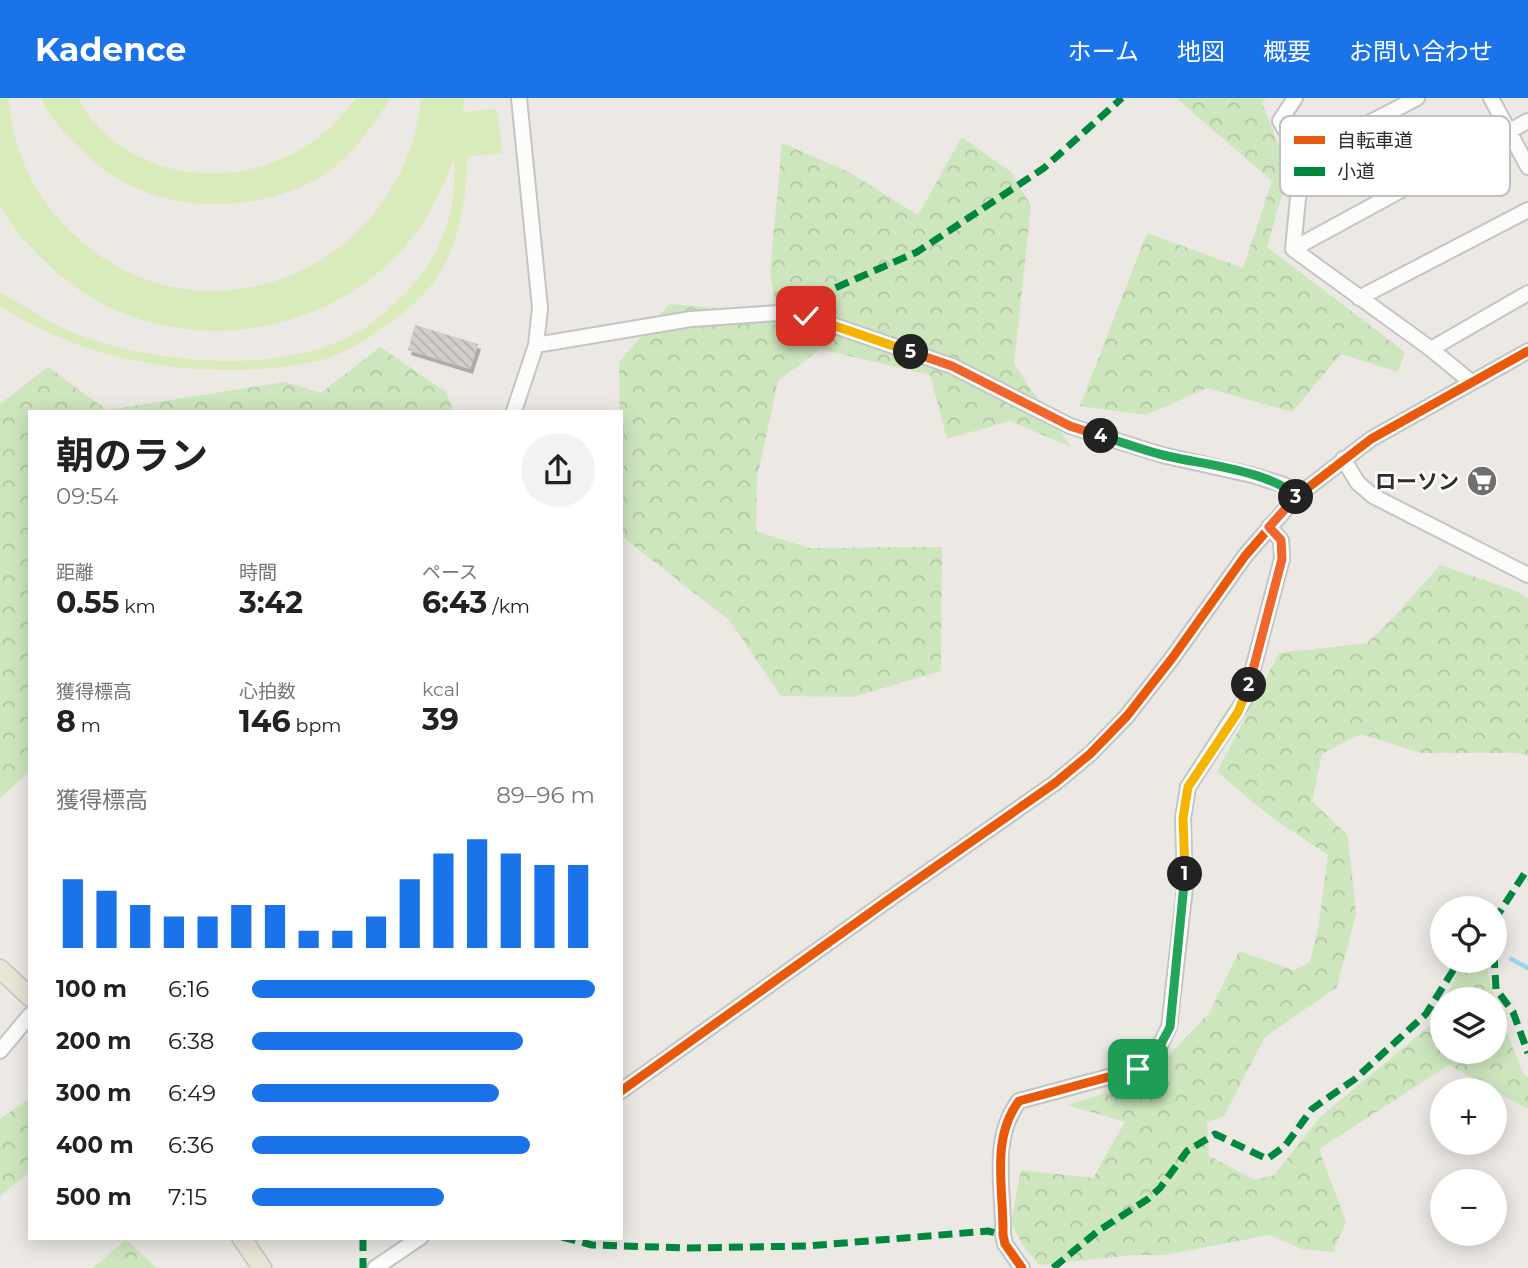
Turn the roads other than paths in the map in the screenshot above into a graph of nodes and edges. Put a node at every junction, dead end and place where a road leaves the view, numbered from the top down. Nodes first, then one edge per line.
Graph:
1 (519, 98) edge
2 (1295, 98) edge
3 (1417, 98) edge
4 (1491, 98) edge
5 (1283, 116) edge
6 (1382, 116) edge
7 (1501, 116) edge
8 (1528, 121) edge
9 (1510, 130) edge
10 (1510, 133) edge
11 (1528, 167) edge
12 (1298, 196) edge
13 (1390, 196) edge
14 (1528, 210) edge
15 (1293, 249) junction
16 (1528, 293) edge
17 (1359, 298) junction
18 (536, 345) junction
19 (1431, 349) junction
20 (1528, 351) edge
21 (1471, 382) junction
22 (514, 410) edge
23 (1343, 459) junction
24 (1296, 497) junction
25 (1269, 527) junction
26 (1528, 575) edge
27 (0, 969) edge
28 (28, 995) edge
29 (28, 1017) edge
30 (0, 1051) edge
31 (623, 1090) edge
32 (243, 1240) edge
33 (417, 1240) edge
34 (262, 1268) edge
35 (375, 1268) edge
36 (1022, 1268) edge

1 - 18 street
2 - 5 street
3 - 6 street
4 - 7 street
8 - 9 street
10 - 11 street
12 - 15 street
13 - 15 street
14 - 17 street
15 - 17 street
16 - 19 street
17 - 19 street
18 - 22 street
18 - 24 street
19 - 21 street
20 - 21 street
21 - 23 street
23 - 24 street
23 - 26 street
24 - 25 street
25 - 31 street
25 - 36 street
27 - 28 main road
29 - 30 street
32 - 34 main road
33 - 35 street

